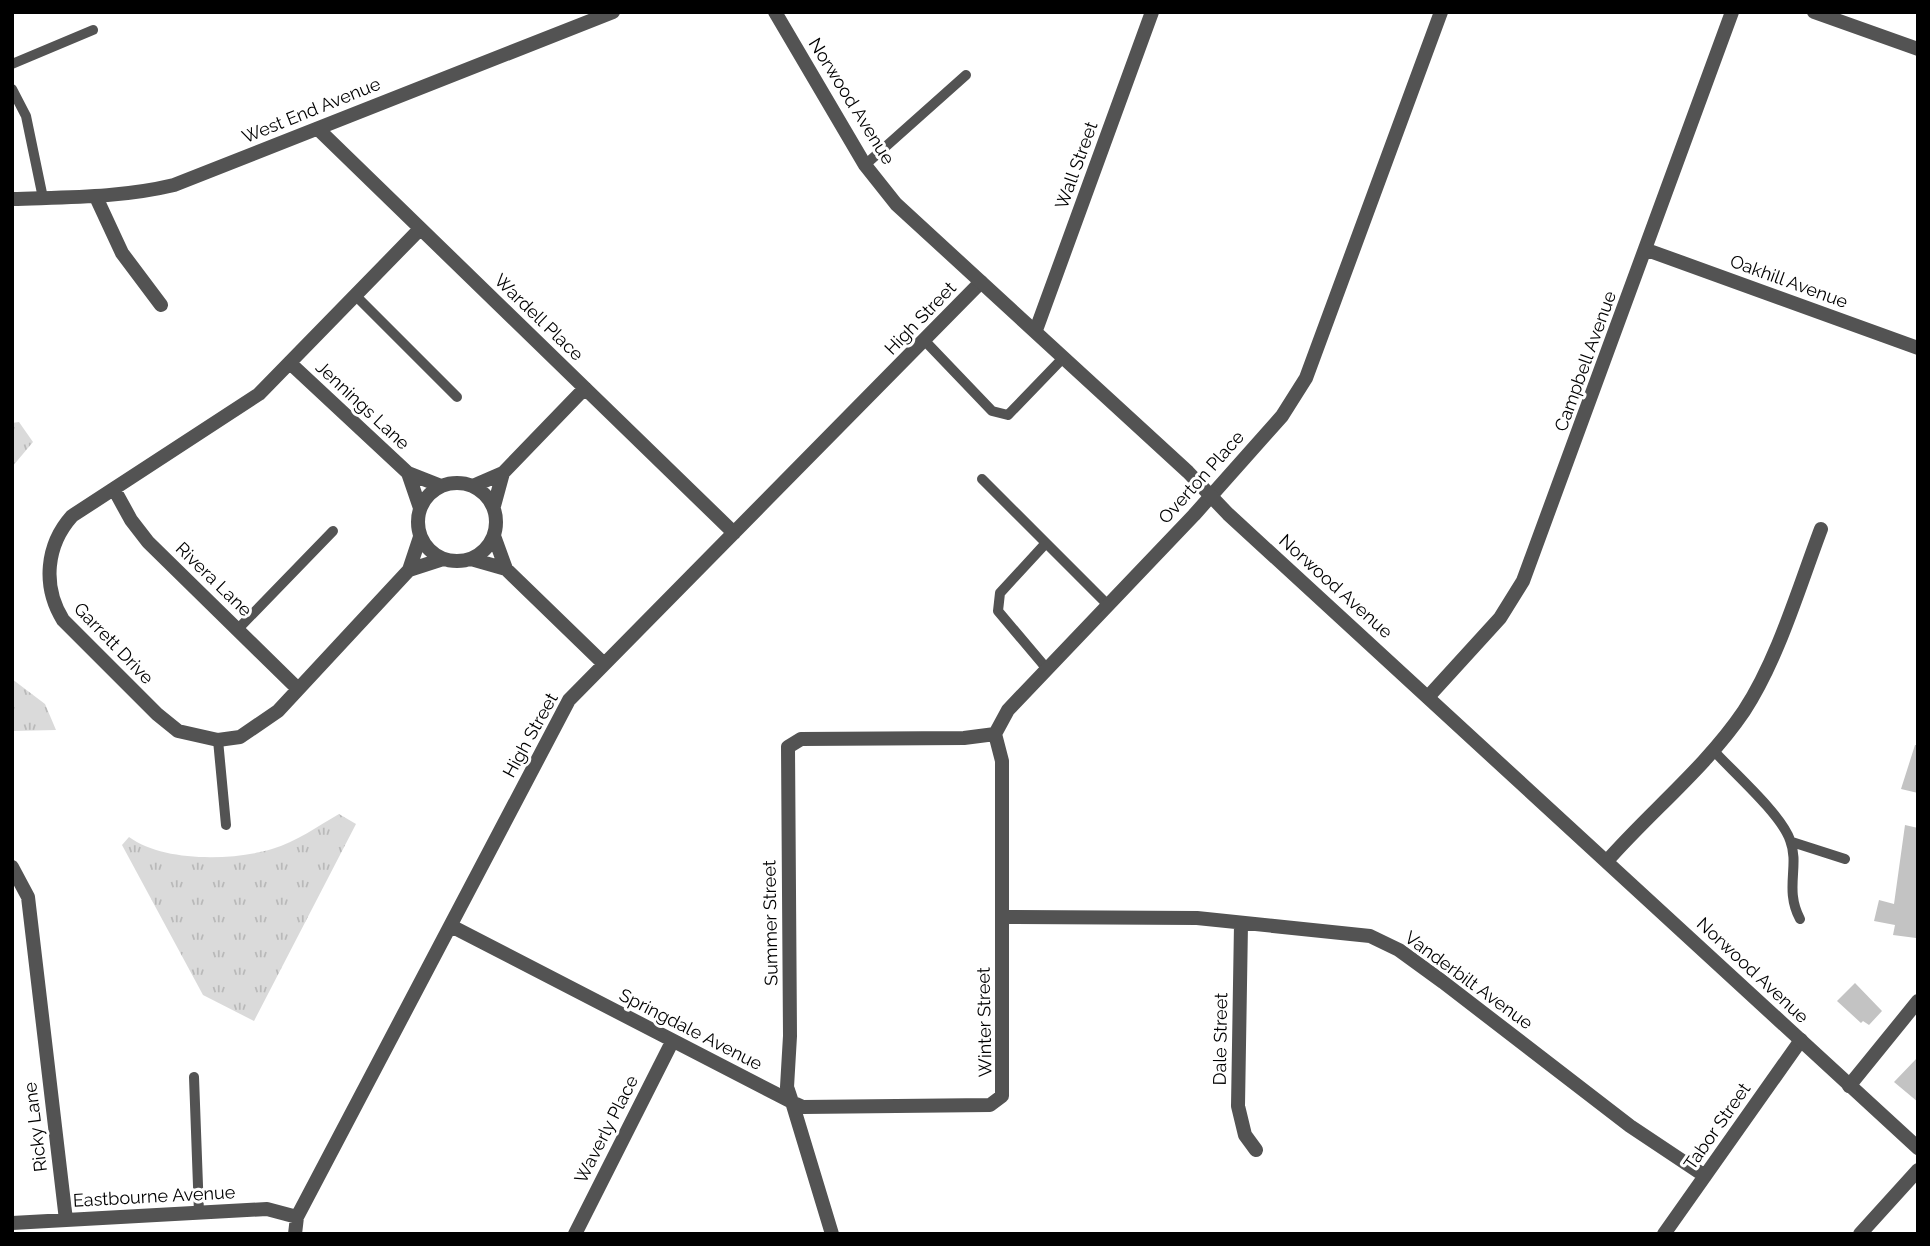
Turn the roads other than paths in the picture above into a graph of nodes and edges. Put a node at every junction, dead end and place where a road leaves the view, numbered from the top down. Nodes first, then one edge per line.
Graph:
1 (613, 12) edge
2 (775, 12) edge
3 (1152, 12) edge
4 (1441, 12) edge
5 (1732, 12) edge
6 (1814, 12) edge
7 (93, 30) dead end
8 (1918, 49) edge
9 (12, 64) edge
10 (967, 75) dead end
11 (12, 89) edge
12 (318, 129) junction
13 (865, 165) junction
14 (96, 197) junction
15 (43, 198) junction
16 (12, 199) edge
17 (420, 229) junction
18 (1647, 250) junction
19 (981, 282) junction
20 (356, 296) junction
21 (161, 304) dead end
22 (1036, 330) junction
23 (925, 341) junction
24 (1918, 348) edge
25 (1064, 358) junction
26 (291, 364) junction
27 (585, 388) junction
28 (457, 397) dead end
29 (408, 473) junction
30 (503, 473) junction
31 (982, 479) dead end
32 (441, 486) junction
33 (473, 486) junction
34 (114, 489) junction
35 (1210, 496) junction
36 (494, 506) junction
37 (420, 508) junction
38 (1821, 529) dead end
39 (333, 531) dead end
40 (734, 533) junction
41 (494, 536) junction
42 (420, 537) junction
43 (1046, 543) junction
44 (443, 559) junction
45 (471, 559) junction
46 (506, 569) junction
47 (409, 570) junction
48 (1108, 605) junction
49 (239, 629) junction
50 (604, 664) junction
51 (1047, 669) junction
52 (297, 688) junction
53 (1428, 697) junction
54 (995, 734) junction
55 (218, 740) junction
56 (1713, 750) junction
57 (226, 825) dead end
58 (1791, 842) junction
59 (1845, 859) dead end
60 (1607, 861) junction
61 (12, 867) edge
62 (1002, 917) junction
63 (1800, 919) dead end
64 (1241, 924) junction
65 (452, 926) junction
66 (1918, 1002) edge
67 (1801, 1040) junction
68 (672, 1042) junction
69 (194, 1077) dead end
70 (1849, 1086) junction
71 (792, 1102) junction
72 (1918, 1148) edge
73 (1256, 1150) dead end
74 (1918, 1170) edge
75 (1705, 1176) junction
76 (199, 1213) junction
77 (298, 1217) junction
78 (65, 1220) junction
79 (12, 1223) edge
80 (295, 1234) edge
81 (575, 1234) edge
82 (832, 1234) edge
83 (1664, 1234) edge
84 (1860, 1234) edge

1 - 12 street, West End Avenue
2 - 13 street, Norwood Avenue
3 - 22 street, Wall Street
4 - 35 street, Overton Place
5 - 18 street, Campbell Avenue
6 - 8 street
7 - 9 lane
10 - 13 lane
11 - 15 lane
12 - 14 street, West End Avenue
12 - 17 street, Wardell Place
13 - 19 street, Norwood Avenue
14 - 15 street, West End Avenue
14 - 21 street
15 - 16 street, West End Avenue
17 - 20 street, Garrett Drive
17 - 27 street, Wardell Place
18 - 24 street, Oakhill Avenue
18 - 53 street, Campbell Avenue
19 - 22 street, Norwood Avenue
19 - 23 street, High Street
20 - 26 street, Garrett Drive
20 - 28 lane
22 - 25 street, Norwood Avenue
23 - 25 lane
23 - 40 street, High Street
25 - 35 street, Norwood Avenue
26 - 29 street, Jennings Lane
26 - 34 street, Garrett Drive
27 - 30 street
27 - 40 street, Wardell Place
29 - 32 street, Jennings Lane
29 - 37 street, Jennings Lane
30 - 33 street
30 - 36 street
31 - 43 lane
32 - 33 street
32 - 37 street
33 - 36 street
34 - 49 street, Rivera Lane
34 - 55 street, Garrett Drive
35 - 48 street, Overton Place
35 - 53 street, Norwood Avenue
36 - 41 street
37 - 42 street, Garrett Drive
38 - 56 street
39 - 49 lane
40 - 50 street, High Street
41 - 45 street
41 - 46 street
42 - 44 street
42 - 47 street, Garrett Drive
43 - 48 lane
43 - 51 lane
44 - 45 street, Garrett Drive
44 - 47 street, Garrett Drive
45 - 46 street
46 - 50 street
47 - 52 street, Garrett Drive
48 - 51 street, Overton Place
49 - 52 street, Rivera Lane
50 - 65 street, High Street
51 - 54 street, Overton Place
52 - 55 street, Garrett Drive
53 - 60 street, Norwood Avenue
54 - 62 street, Winter Street
54 - 71 street, Summer Street
55 - 57 lane
56 - 58 lane
56 - 60 street
58 - 59 lane
58 - 63 lane
60 - 67 street, Norwood Avenue
61 - 78 street, Ricky Lane
62 - 64 street, Vanderbilt Avenue
62 - 71 street, Winter Street
64 - 73 street, Dale Street
64 - 75 street, Vanderbilt Avenue
65 - 68 street, Springdale Avenue
65 - 77 street, High Street
66 - 70 street
67 - 70 street, Norwood Avenue
67 - 75 street, Tabor Street
68 - 71 street, Springdale Avenue
68 - 81 street, Waverly Place
69 - 76 lane
70 - 72 street, Norwood Avenue
71 - 82 street
74 - 84 street
75 - 83 street, Tabor Street
76 - 77 street, Eastbourne Avenue
76 - 78 street, Eastbourne Avenue
77 - 80 street, High Street
78 - 79 street, Eastbourne Avenue

